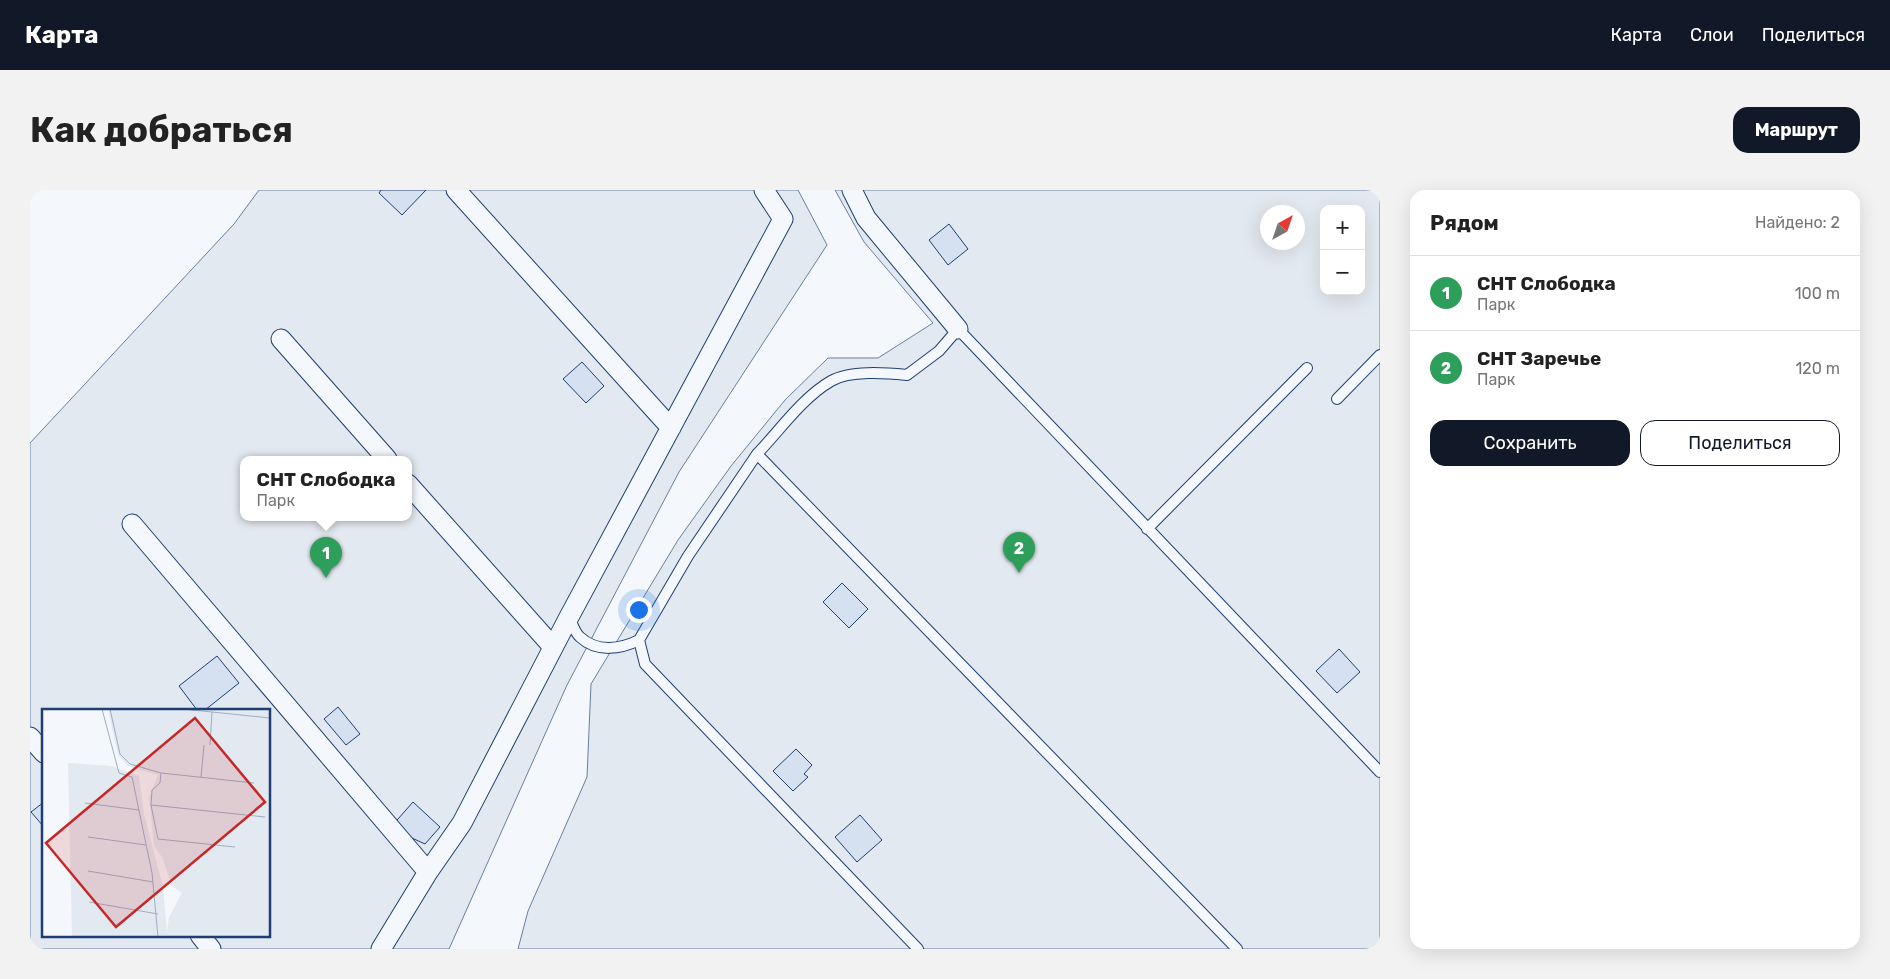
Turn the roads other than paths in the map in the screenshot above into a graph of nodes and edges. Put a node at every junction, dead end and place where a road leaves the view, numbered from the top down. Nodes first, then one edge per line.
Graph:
1 (456, 190) edge
2 (764, 190) edge
3 (852, 190) edge
4 (958, 329) junction
5 (281, 339) dead end
6 (1380, 355) edge
7 (1307, 368) dead end
8 (1337, 398) dead end
9 (671, 428) junction
10 (757, 454) junction
11 (384, 456) edge
12 (412, 488) edge
13 (132, 524) dead end
14 (1147, 529) junction
15 (569, 617) junction
16 (639, 640) junction
17 (553, 647) junction
18 (30, 737) edge
19 (42, 751) edge
20 (1380, 772) edge
21 (428, 872) junction
22 (201, 936) edge
23 (212, 949) edge
24 (381, 949) edge
25 (918, 949) edge
26 (1236, 949) edge

1 - 9 street
2 - 9 street
3 - 4 street
4 - 10 lane
4 - 14 lane
5 - 11 street
6 - 8 lane
7 - 14 lane
9 - 15 street
10 - 16 lane
10 - 26 lane
12 - 17 street
13 - 21 street
14 - 20 lane
15 - 16 lane
15 - 17 street
16 - 25 lane
17 - 21 street
18 - 19 street
21 - 24 street
22 - 23 street

